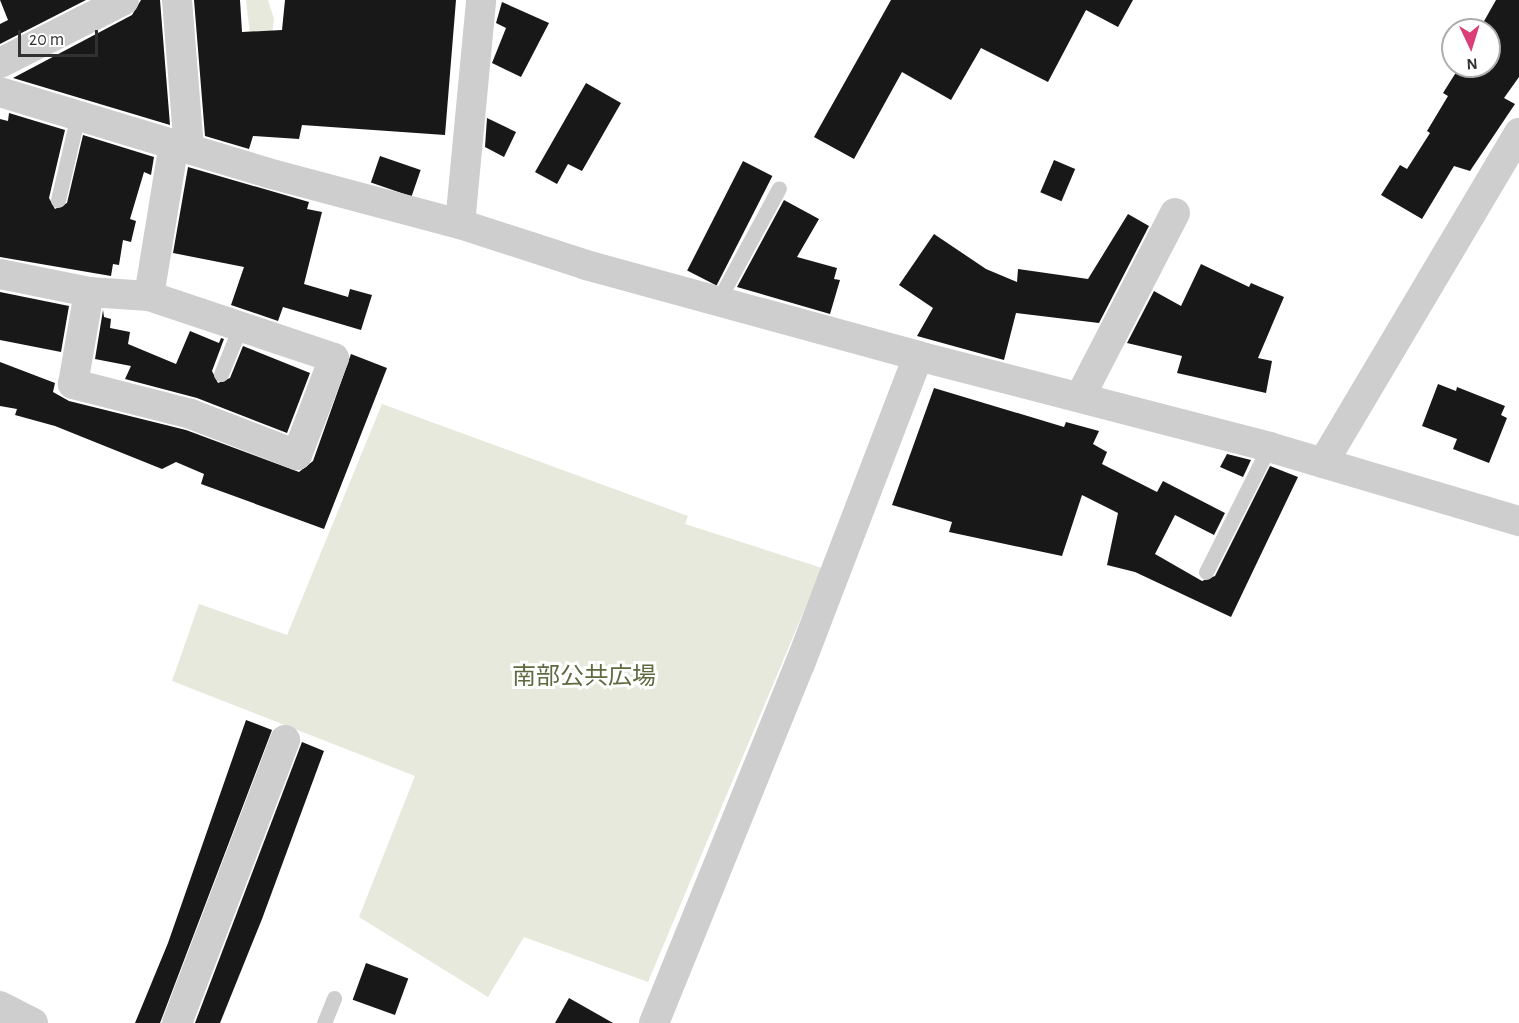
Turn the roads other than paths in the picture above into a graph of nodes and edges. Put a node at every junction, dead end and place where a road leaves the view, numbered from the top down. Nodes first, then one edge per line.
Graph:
1 (124, 0) edge
2 (177, 0) edge
3 (481, 0) edge
4 (0, 63) edge
5 (0, 92) edge
6 (78, 115) junction
7 (1519, 133) edge
8 (181, 146) junction
9 (779, 188) dead end
10 (58, 200) dead end
11 (1175, 213) dead end
12 (460, 224) junction
13 (0, 274) edge
14 (89, 292) junction
15 (149, 296) junction
16 (718, 301) junction
17 (240, 327) junction
18 (918, 356) junction
19 (221, 374) dead end
20 (1080, 397) junction
21 (1269, 447) junction
22 (1323, 463) junction
23 (1519, 520) edge
24 (1206, 572) dead end
25 (285, 740) dead end
26 (334, 998) dead end
27 (0, 1006) edge
28 (33, 1023) edge
29 (177, 1023) edge
30 (324, 1023) edge
31 (654, 1023) edge

1 - 4 street
2 - 8 street
3 - 12 street
5 - 6 street
6 - 8 street
6 - 10 lane
7 - 22 street
8 - 12 street
8 - 15 street
9 - 16 lane
11 - 20 street
12 - 16 street
13 - 14 street
14 - 15 street
14 - 17 street
15 - 17 street
16 - 18 street
17 - 19 lane
18 - 20 street
18 - 31 street
20 - 21 street
21 - 22 street
21 - 24 lane
22 - 23 street
25 - 29 street
26 - 30 lane
27 - 28 street

